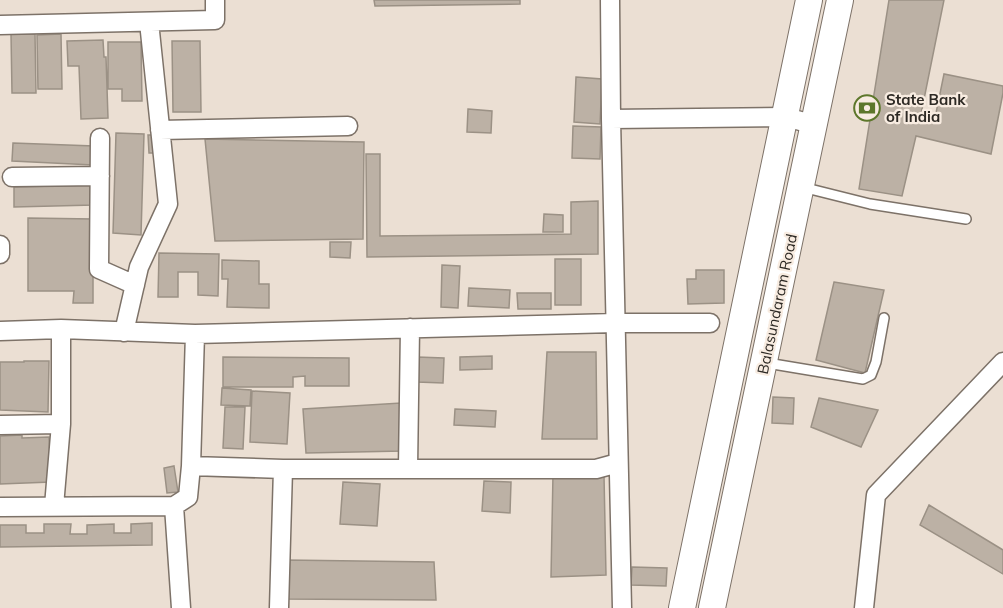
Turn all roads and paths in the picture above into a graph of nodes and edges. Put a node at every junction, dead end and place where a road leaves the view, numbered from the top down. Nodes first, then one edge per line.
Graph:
1 (215, 0) edge
2 (610, 0) edge
3 (809, 0) edge
4 (840, 0) edge
5 (149, 22) junction
6 (0, 25) edge
7 (786, 117) junction
8 (611, 119) junction
9 (814, 125) junction
10 (348, 126) dead end
11 (160, 130) junction
12 (100, 138) dead end
13 (100, 176) junction
14 (12, 177) dead end
15 (802, 187) junction
16 (966, 219) dead end
17 (0, 246) edge
18 (0, 254) edge
19 (135, 285) junction
20 (884, 318) dead end
21 (615, 323) junction
22 (710, 323) dead end
23 (410, 328) junction
24 (60, 329) junction
25 (0, 331) edge
26 (124, 332) junction
27 (195, 334) junction
28 (1003, 362) edge
29 (764, 363) junction
30 (61, 424) junction
31 (0, 425) edge
32 (618, 463) junction
33 (191, 466) junction
34 (408, 468) junction
35 (283, 469) junction
36 (54, 506) junction
37 (174, 506) junction
38 (0, 507) edge
39 (182, 608) edge
40 (279, 608) edge
41 (622, 608) edge
42 (682, 608) edge
43 (712, 608) edge
44 (864, 608) edge

1 - 5 street
2 - 8 street
3 - 7 main road, Balasundaram Road
4 - 9 main road, Balasundaram Road
5 - 6 street
5 - 11 street
7 - 8 street
7 - 9 street
7 - 42 main road, Balasundaram Road
8 - 21 street
9 - 15 main road, Balasundaram Road
10 - 11 street
11 - 19 street
12 - 13 street
13 - 14 street
13 - 19 street
15 - 16 lane
15 - 29 main road, Balasundaram Road
17 - 18 street
19 - 26 street
20 - 29 lane
21 - 22 street
21 - 23 street
21 - 32 street
23 - 27 street
23 - 34 street
24 - 25 street
24 - 26 street
24 - 30 street
26 - 27 street
27 - 33 street
28 - 44 street
29 - 43 main road, Balasundaram Road
30 - 31 street
30 - 36 street
32 - 34 street
32 - 41 street
33 - 35 street
33 - 37 street
34 - 35 street
35 - 40 street
36 - 37 street
36 - 38 street
37 - 39 street

